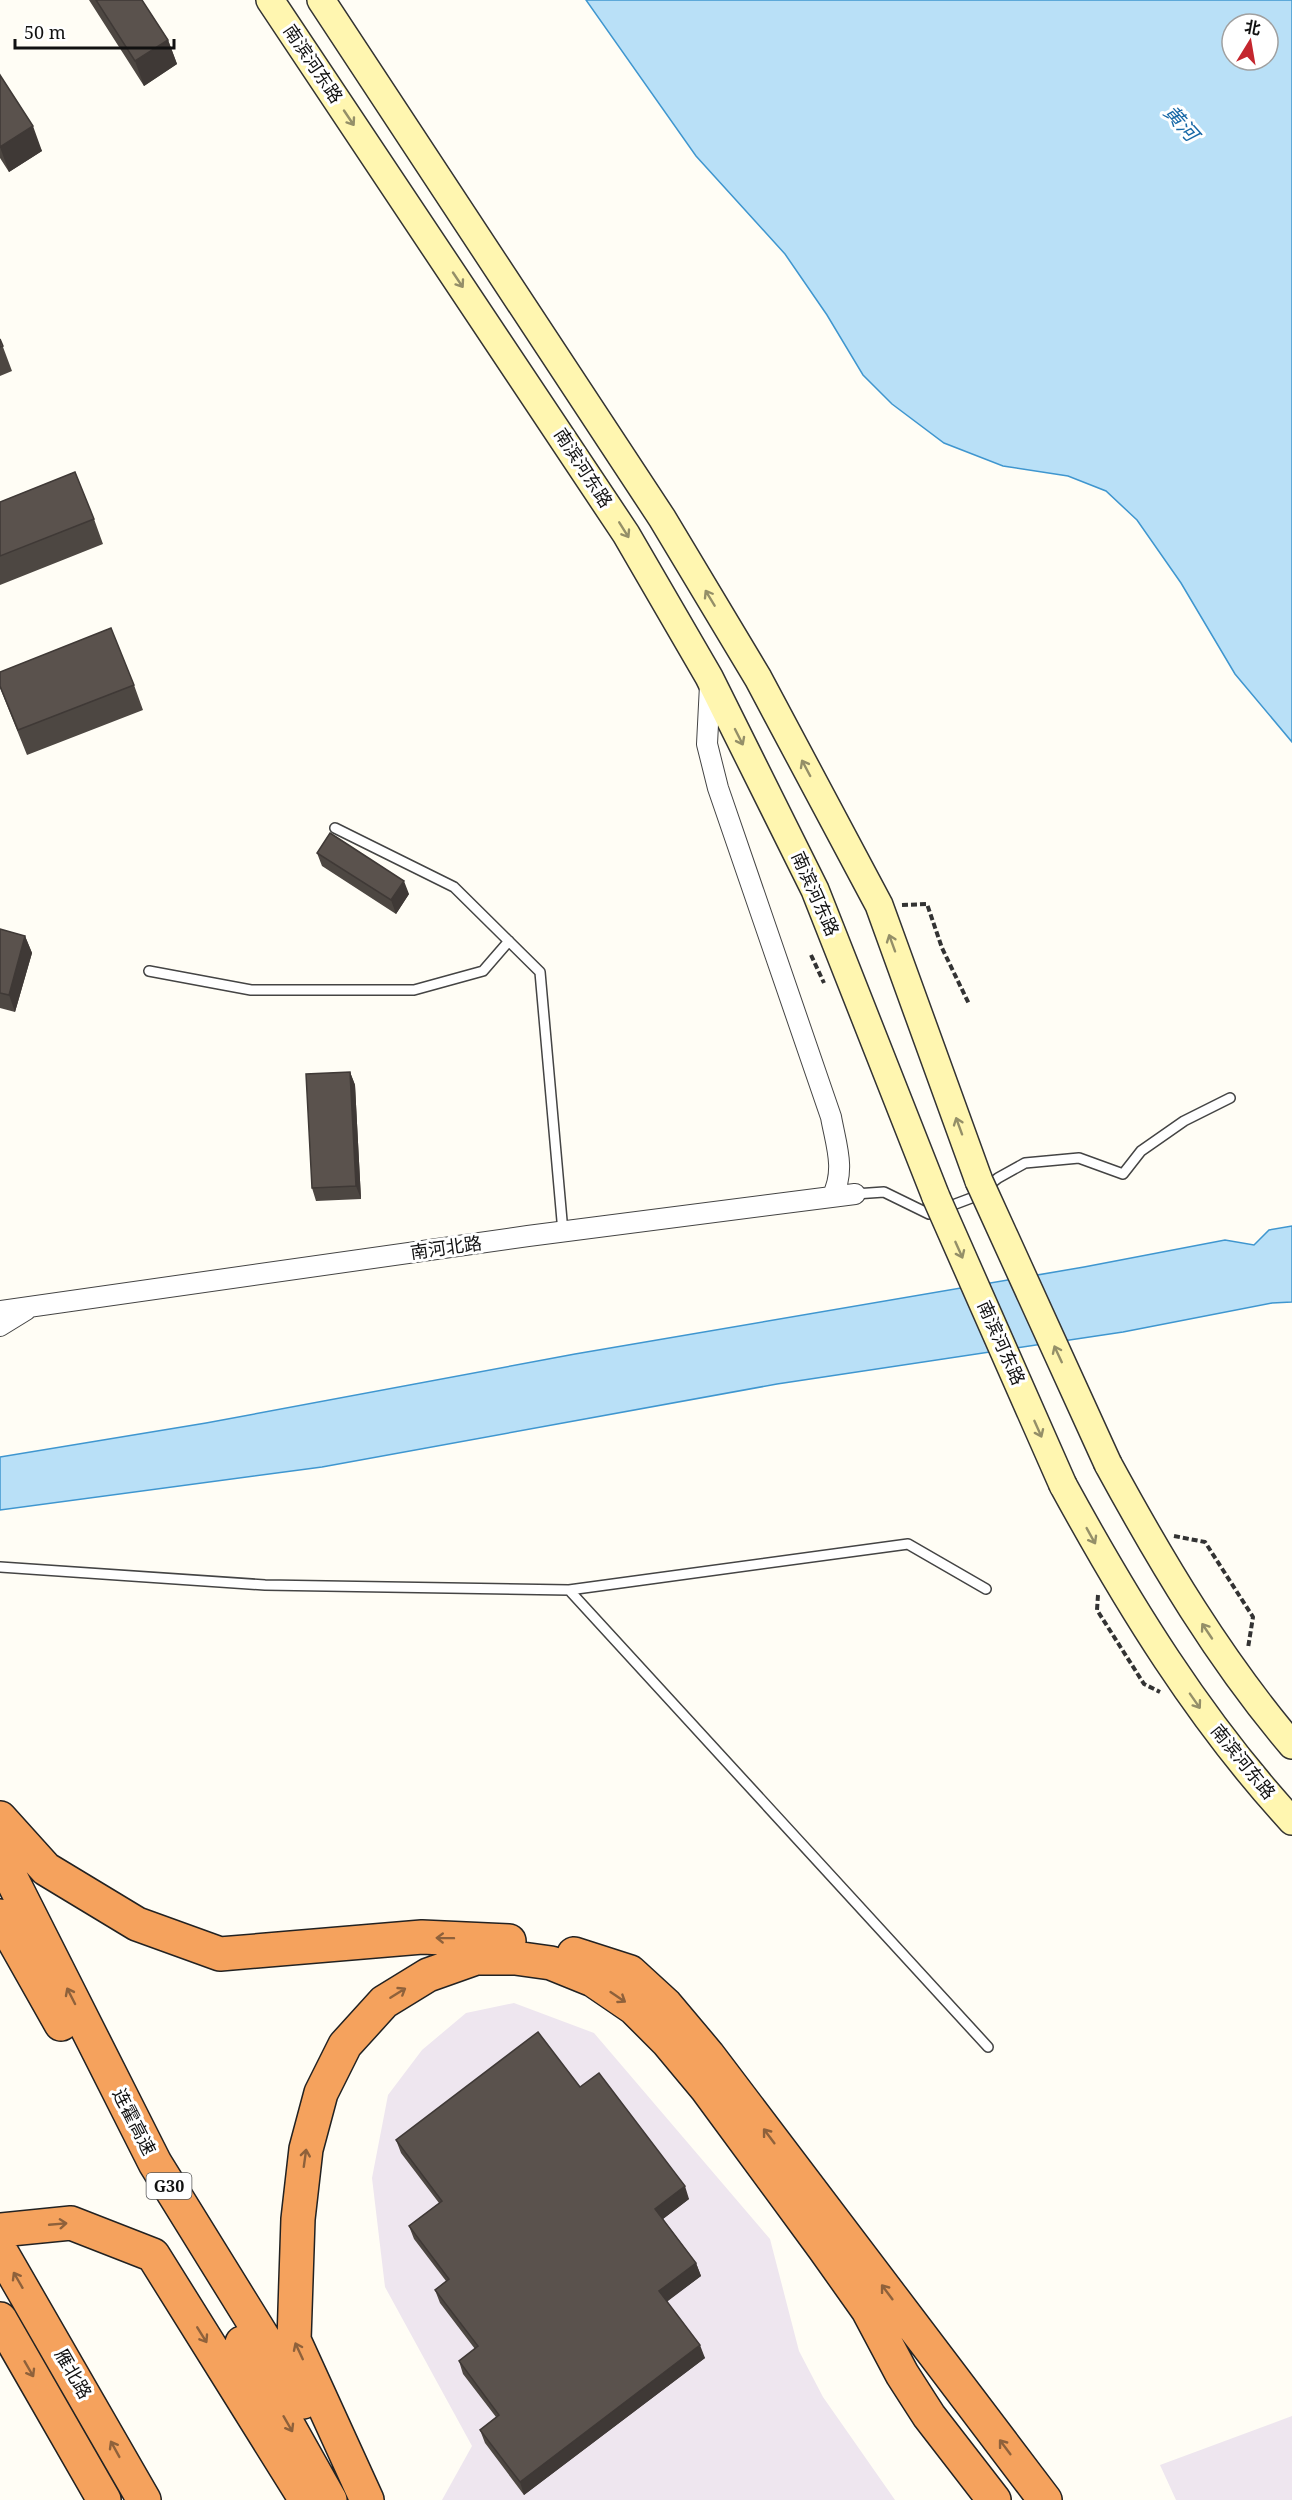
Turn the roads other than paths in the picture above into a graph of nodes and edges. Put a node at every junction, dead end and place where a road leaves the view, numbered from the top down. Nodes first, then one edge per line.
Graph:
1 (270, 0) edge
2 (321, 0) edge
3 (709, 677) junction
4 (335, 828) dead end
5 (509, 941) junction
6 (149, 970) dead end
7 (1230, 1098) dead end
8 (855, 1194) joint
9 (832, 1197) junction
10 (563, 1232) junction
11 (37, 1306) junction
12 (0, 1311) edge
13 (0, 1326) edge
14 (0, 1567) edge
15 (986, 1589) dead end
16 (569, 1590) junction
17 (1292, 1745) edge
18 (0, 1818) edge
19 (1292, 1821) edge
20 (0, 1856) edge
21 (0, 1916) edge
22 (988, 2047) dead end
23 (0, 2230) edge
24 (0, 2250) edge
25 (0, 2319) edge
26 (104, 2500) edge
27 (144, 2500) edge
28 (306, 2500) edge
29 (330, 2500) edge
30 (366, 2500) edge
31 (994, 2500) edge
32 (1045, 2500) edge

1 -> 3 main road, 南滨河东路
17 -> 2 main road, 南滨河东路, bridge
3 - 9 street
3 -> 19 main road, 南滨河东路, bridge
4 - 5 lane
5 - 6 lane
5 - 10 lane
7 - 8 lane
8 - 9 street, 南河北路
9 - 10 street, 南河北路
10 - 11 street, 南河北路
11 - 12 street, 南河北路
11 - 13 street, 南河北路
14 - 16 lane
15 - 16 lane
16 - 22 lane
32 -> 18 highway
30 -> 20 highway, 连霍高速 / G30
21 -> 29 highway, 连霍高速 / G30
23 -> 28 highway
27 -> 24 highway, 雁北路
25 -> 26 highway, 雁北路
30 -> 31 highway

